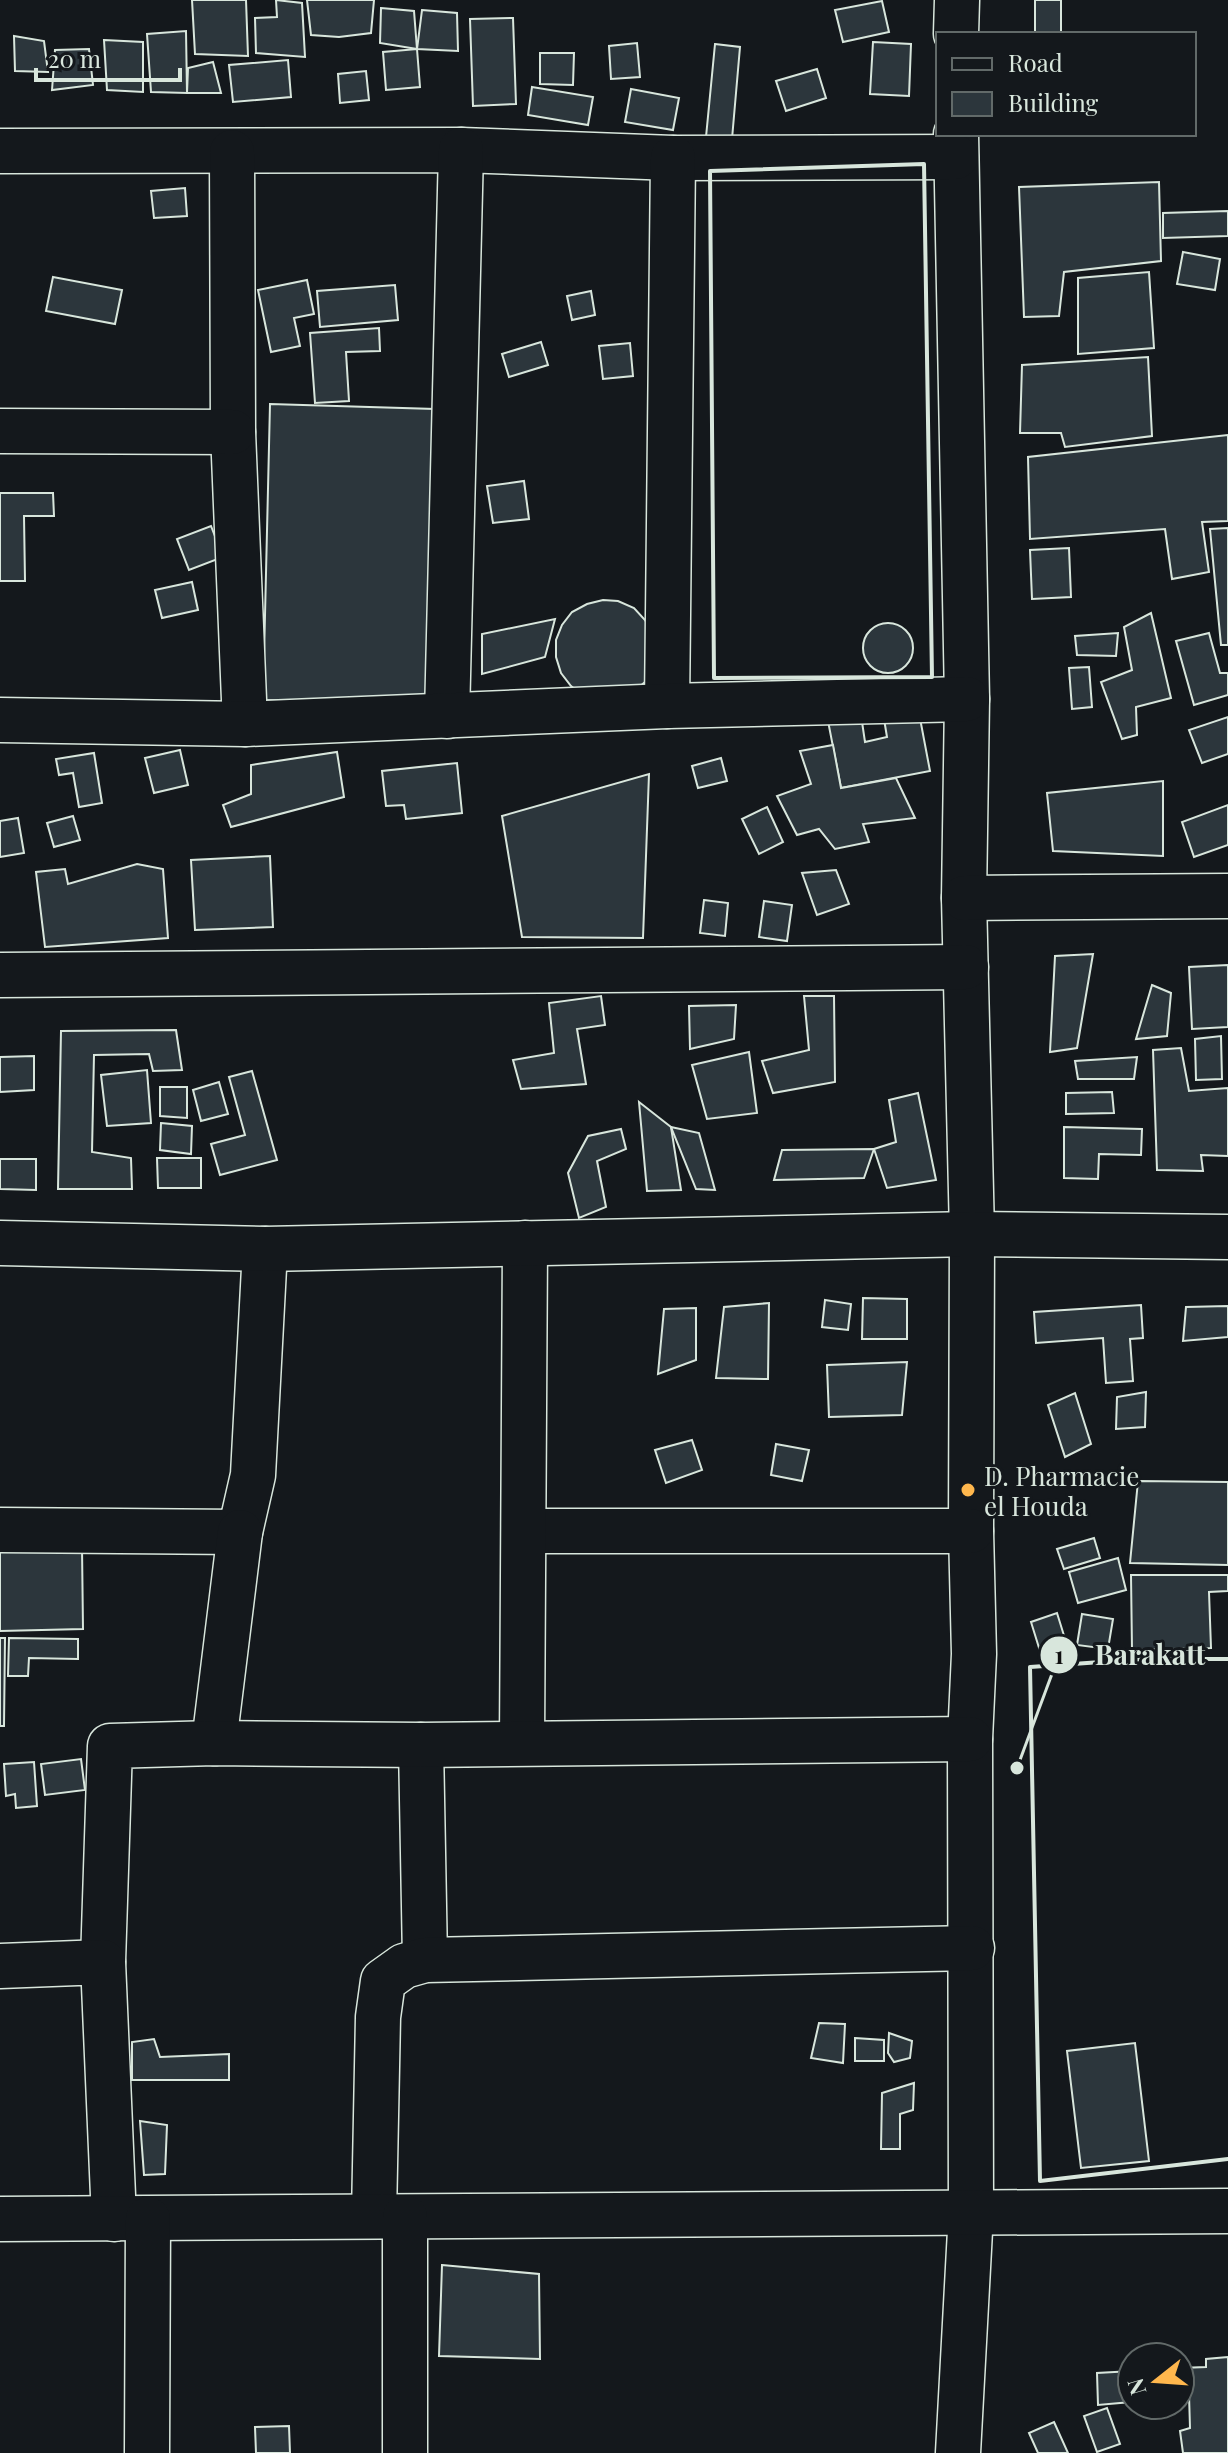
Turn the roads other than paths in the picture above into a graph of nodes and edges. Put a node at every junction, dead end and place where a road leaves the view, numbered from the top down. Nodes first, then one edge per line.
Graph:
1 (957, 0) edge
2 (956, 32) edge
3 (956, 146) edge
4 (461, 150) junction
5 (0, 151) edge
6 (232, 152) junction
7 (673, 158) junction
8 (0, 431) edge
9 (233, 432) junction
10 (967, 699) junction
11 (667, 706) junction
12 (447, 716) junction
13 (0, 720) edge
14 (245, 724) junction
15 (1228, 896) edge
16 (964, 898) junction
17 (966, 967) junction
18 (0, 975) edge
19 (972, 1234) junction
20 (1228, 1237) edge
21 (0, 1243) edge
22 (525, 1243) junction
23 (265, 1249) junction
24 (0, 1530) edge
25 (524, 1531) junction
26 (971, 1531) junction
27 (240, 1532) junction
28 (970, 1739) junction
29 (214, 1743) junction
30 (522, 1743) junction
31 (421, 1745) junction
32 (972, 1948) junction
33 (425, 1960) junction
34 (103, 1962) junction
35 (0, 1966) edge
36 (1228, 2211) edge
37 (971, 2212) junction
38 (390, 2217) junction
39 (0, 2219) edge
40 (131, 2219) junction
41 (147, 2453) edge
42 (405, 2453) edge
43 (958, 2453) edge

1 - 2 street
3 - 7 street
3 - 10 street
4 - 6 street
4 - 7 street
4 - 12 street
5 - 6 street
6 - 9 street
7 - 11 street
8 - 9 street
9 - 14 street
10 - 11 street
10 - 16 street
11 - 12 street
12 - 14 street
13 - 14 street
15 - 16 street
16 - 17 street
17 - 18 street
17 - 19 street
19 - 20 street
19 - 22 street
19 - 26 street
21 - 23 street
22 - 23 street
22 - 25 street
23 - 27 street
24 - 27 street
25 - 26 street
25 - 30 street
26 - 28 street
27 - 29 street
28 - 30 street
28 - 32 street
29 - 31 street
29 - 34 street
30 - 31 street
31 - 33 street
32 - 33 street
32 - 37 street
33 - 38 street
34 - 35 street
34 - 40 street
36 - 37 street
37 - 38 street
37 - 43 street
38 - 40 street
38 - 42 street
39 - 40 street
40 - 41 street

